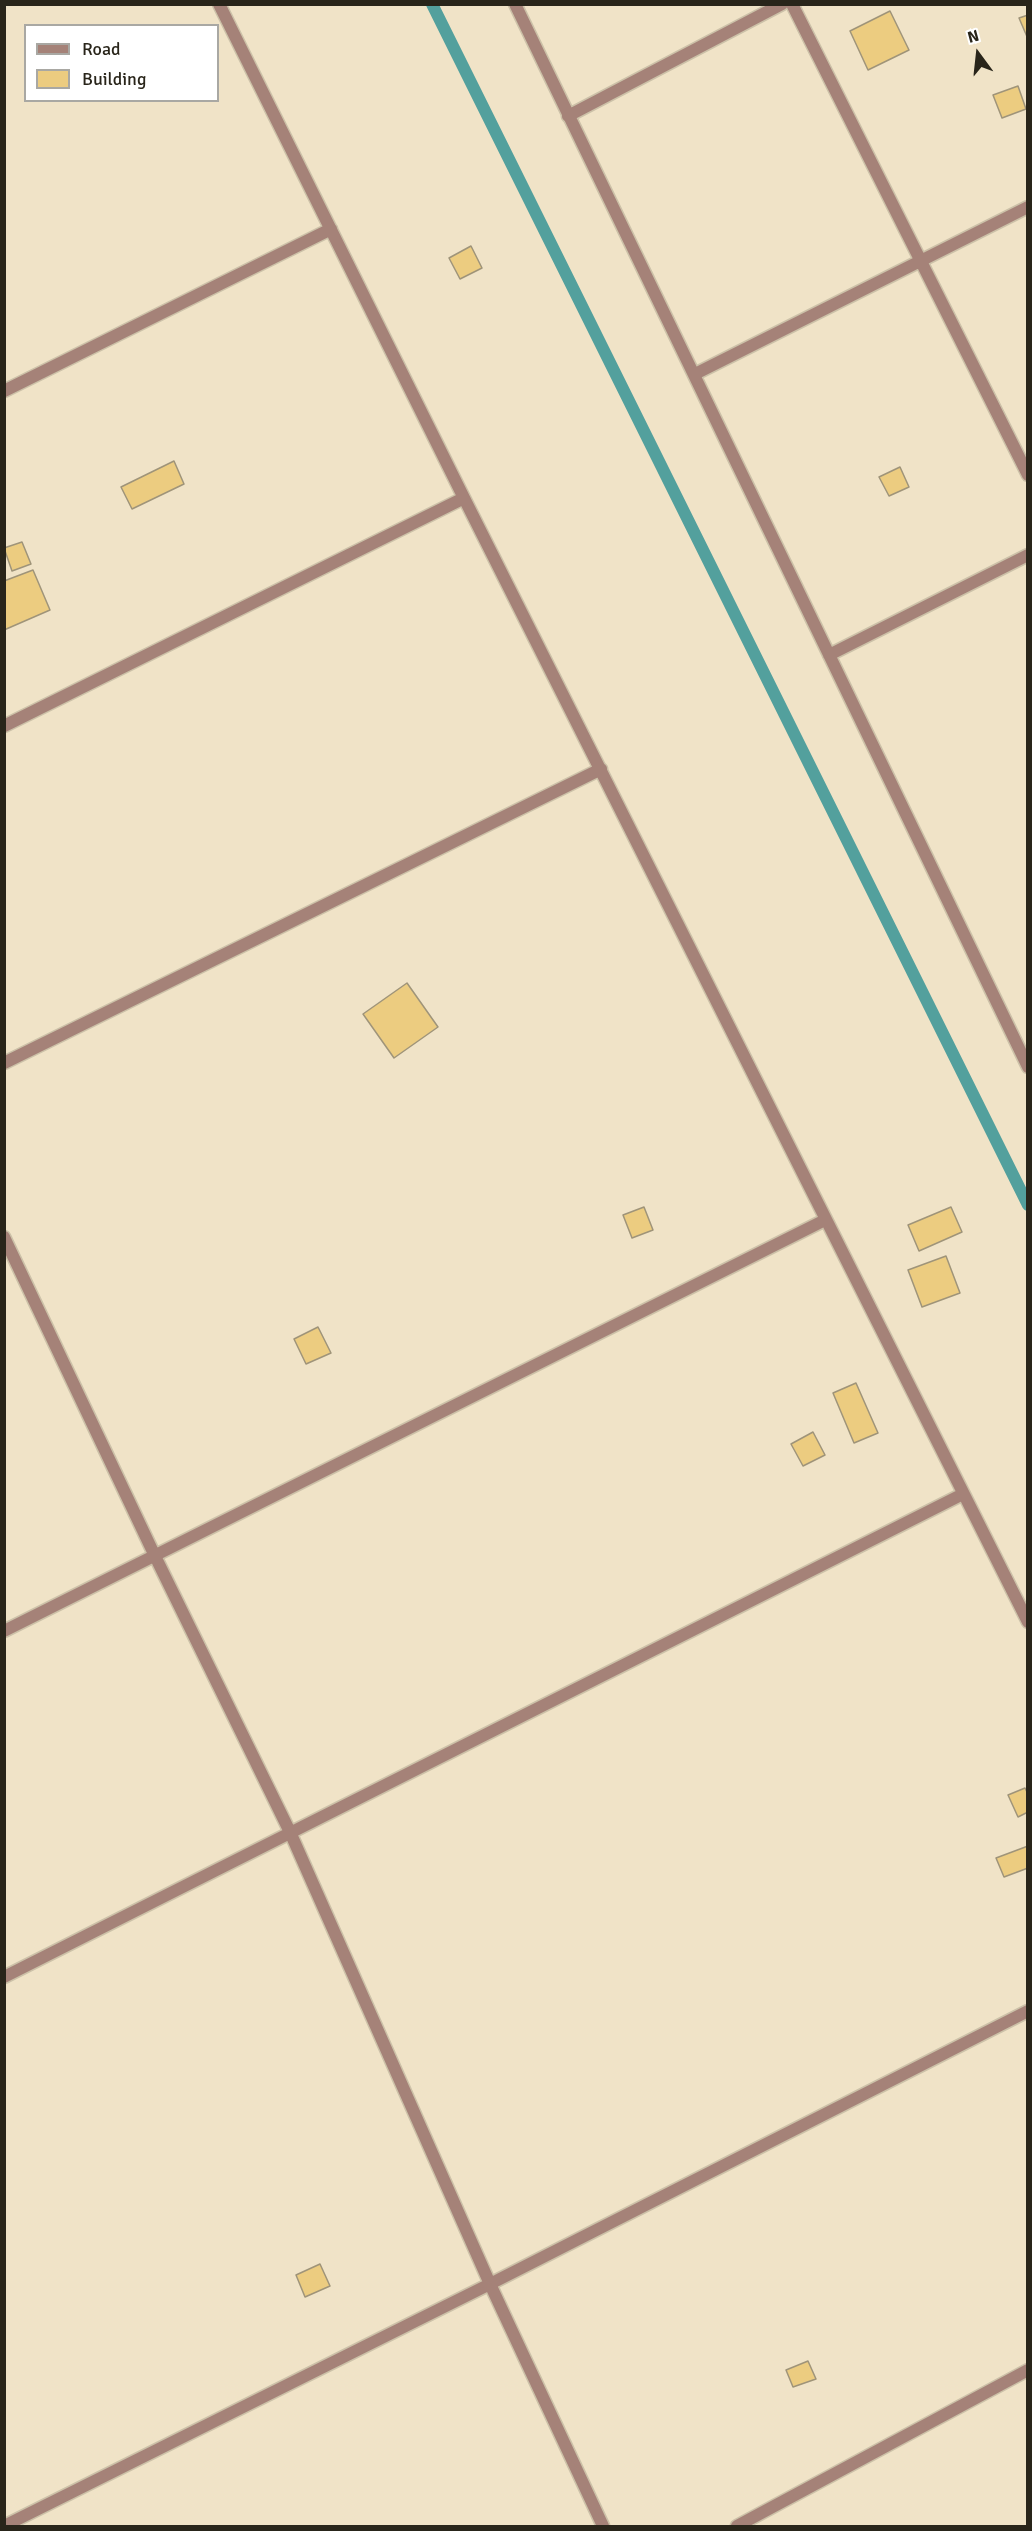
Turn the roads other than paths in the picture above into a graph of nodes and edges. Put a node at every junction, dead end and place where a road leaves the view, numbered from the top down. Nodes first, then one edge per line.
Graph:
1 (219, 4) edge
2 (514, 4) edge
3 (782, 4) edge
4 (792, 4) edge
5 (568, 116) junction
6 (1028, 207) edge
7 (331, 229) junction
8 (921, 261) junction
9 (695, 374) junction
10 (4, 391) edge
11 (1028, 475) edge
12 (464, 498) junction
13 (1028, 555) edge
14 (829, 655) junction
15 (4, 726) edge
16 (601, 769) junction
17 (4, 1063) edge
18 (1028, 1067) edge
19 (825, 1220) junction
20 (4, 1236) edge
21 (963, 1494) junction
22 (154, 1554) junction
23 (1028, 1622) edge
24 (4, 1630) edge
25 (290, 1832) junction
26 (4, 1977) edge
27 (1028, 2011) edge
28 (490, 2284) junction
29 (1027, 2373) edge
30 (4, 2526) edge
31 (603, 2526) edge
32 (737, 2526) edge

1 - 7 street
2 - 5 street
3 - 5 street
4 - 8 street
5 - 9 street
6 - 8 street
7 - 10 street
7 - 12 street
8 - 9 street
8 - 11 street
9 - 14 street
12 - 15 street
12 - 16 street
13 - 14 street
14 - 18 street
16 - 17 street
16 - 19 street
19 - 21 street
19 - 22 street
20 - 22 street
21 - 23 street
21 - 25 street
22 - 24 street
22 - 25 street
25 - 26 street
25 - 28 street
27 - 28 street
28 - 30 street
28 - 31 street
29 - 32 street

